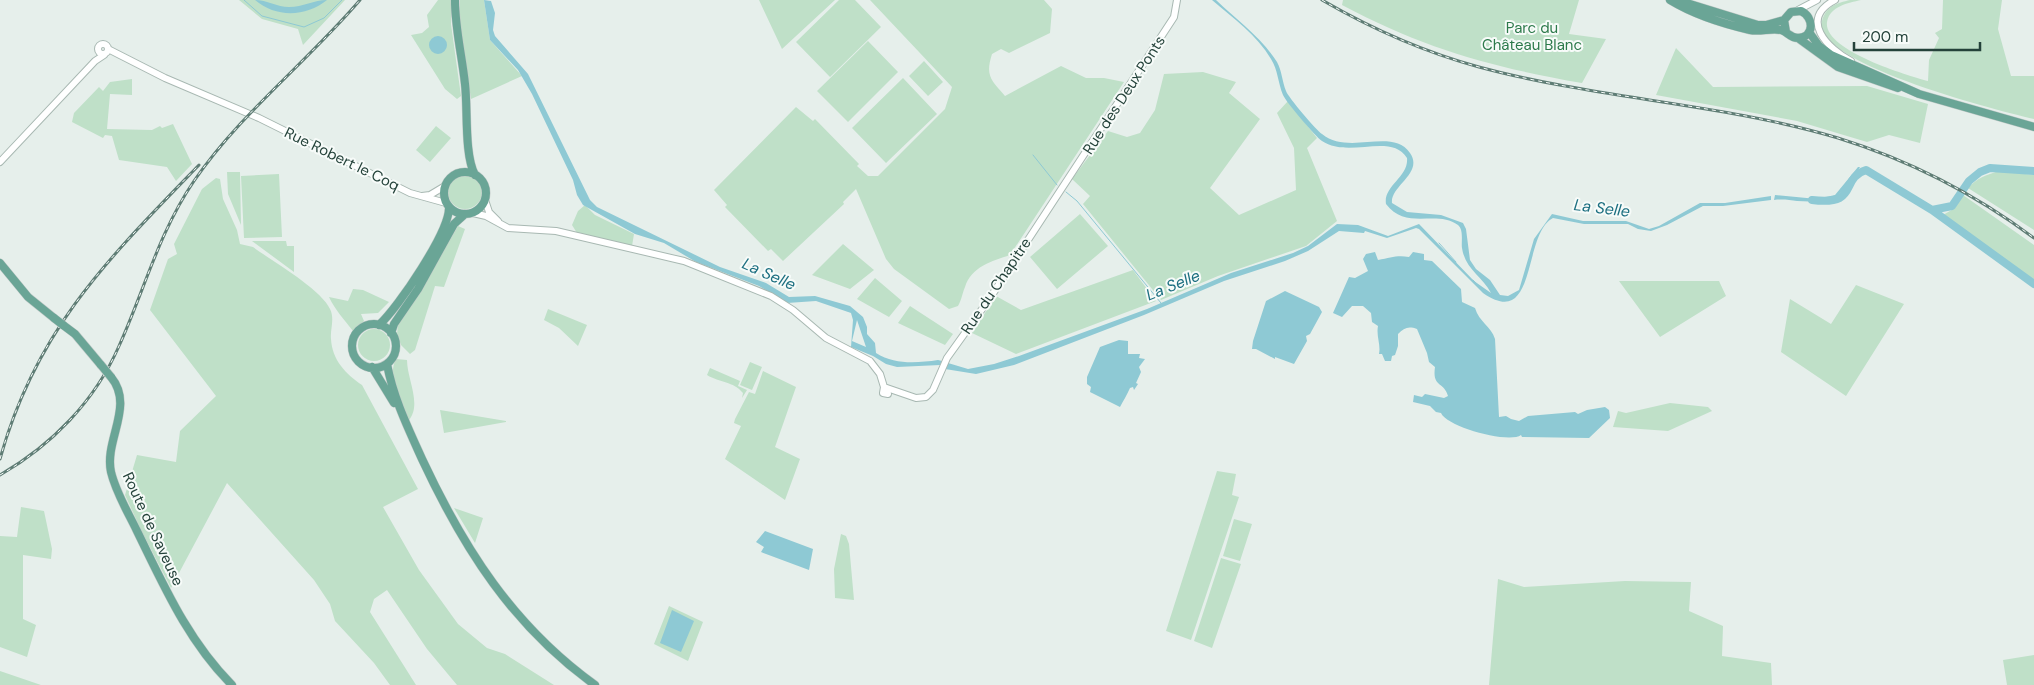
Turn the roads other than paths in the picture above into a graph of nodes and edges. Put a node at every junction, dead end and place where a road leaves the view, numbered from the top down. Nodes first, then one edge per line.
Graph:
1 (455, 0) edge
2 (1177, 0) edge
3 (1670, 0) edge
4 (1674, 0) edge
5 (1816, 0) edge
6 (1835, 0) edge
7 (1798, 10) junction
8 (1809, 16) junction
9 (1784, 20) junction
10 (1786, 32) junction
11 (1809, 32) junction
12 (1798, 38) junction
13 (1870, 71) junction
14 (1919, 94) junction
15 (2034, 127) edge
16 (468, 134) junction
17 (0, 162) edge
18 (458, 174) junction
19 (475, 175) junction
20 (445, 186) junction
21 (1063, 188) joint
22 (419, 196) junction
23 (485, 200) junction
24 (448, 205) junction
25 (469, 213) junction
26 (504, 227) junction
27 (0, 263) edge
28 (379, 325) junction
29 (391, 333) junction
30 (387, 364) junction
31 (372, 368) junction
32 (407, 426) junction
33 (232, 685) edge
34 (595, 685) edge

1 - 16 main road
2 - 21 street, Rue des Deux Ponts
3 - 10 main road
4 - 9 main road
5 - 7 street
5 - 8 street
6 - 13 street
7 - 8 main road
7 - 9 main road
8 - 11 main road
9 - 10 main road
10 - 12 main road
11 - 12 main road
11 - 13 main road
12 - 14 main road
13 - 14 main road
14 - 15 main road
16 - 18 main road
16 - 19 main road
17 - 22 street, Rue Robert le Coq
18 - 19 main road
18 - 20 main road
19 - 23 main road
20 - 22 street
20 - 24 main road
21 - 26 street, Rue du Chapitre
22 - 24 street, Rue Robert le Coq
23 - 25 main road
23 - 26 street
24 - 25 main road
24 - 28 main road
25 - 26 street
25 - 29 main road
27 - 33 main road, Route de Saveuse, bridge
28 - 29 main road
28 - 31 main road
29 - 30 main road
30 - 31 main road
30 - 32 main road
31 - 32 main road
32 - 34 main road

